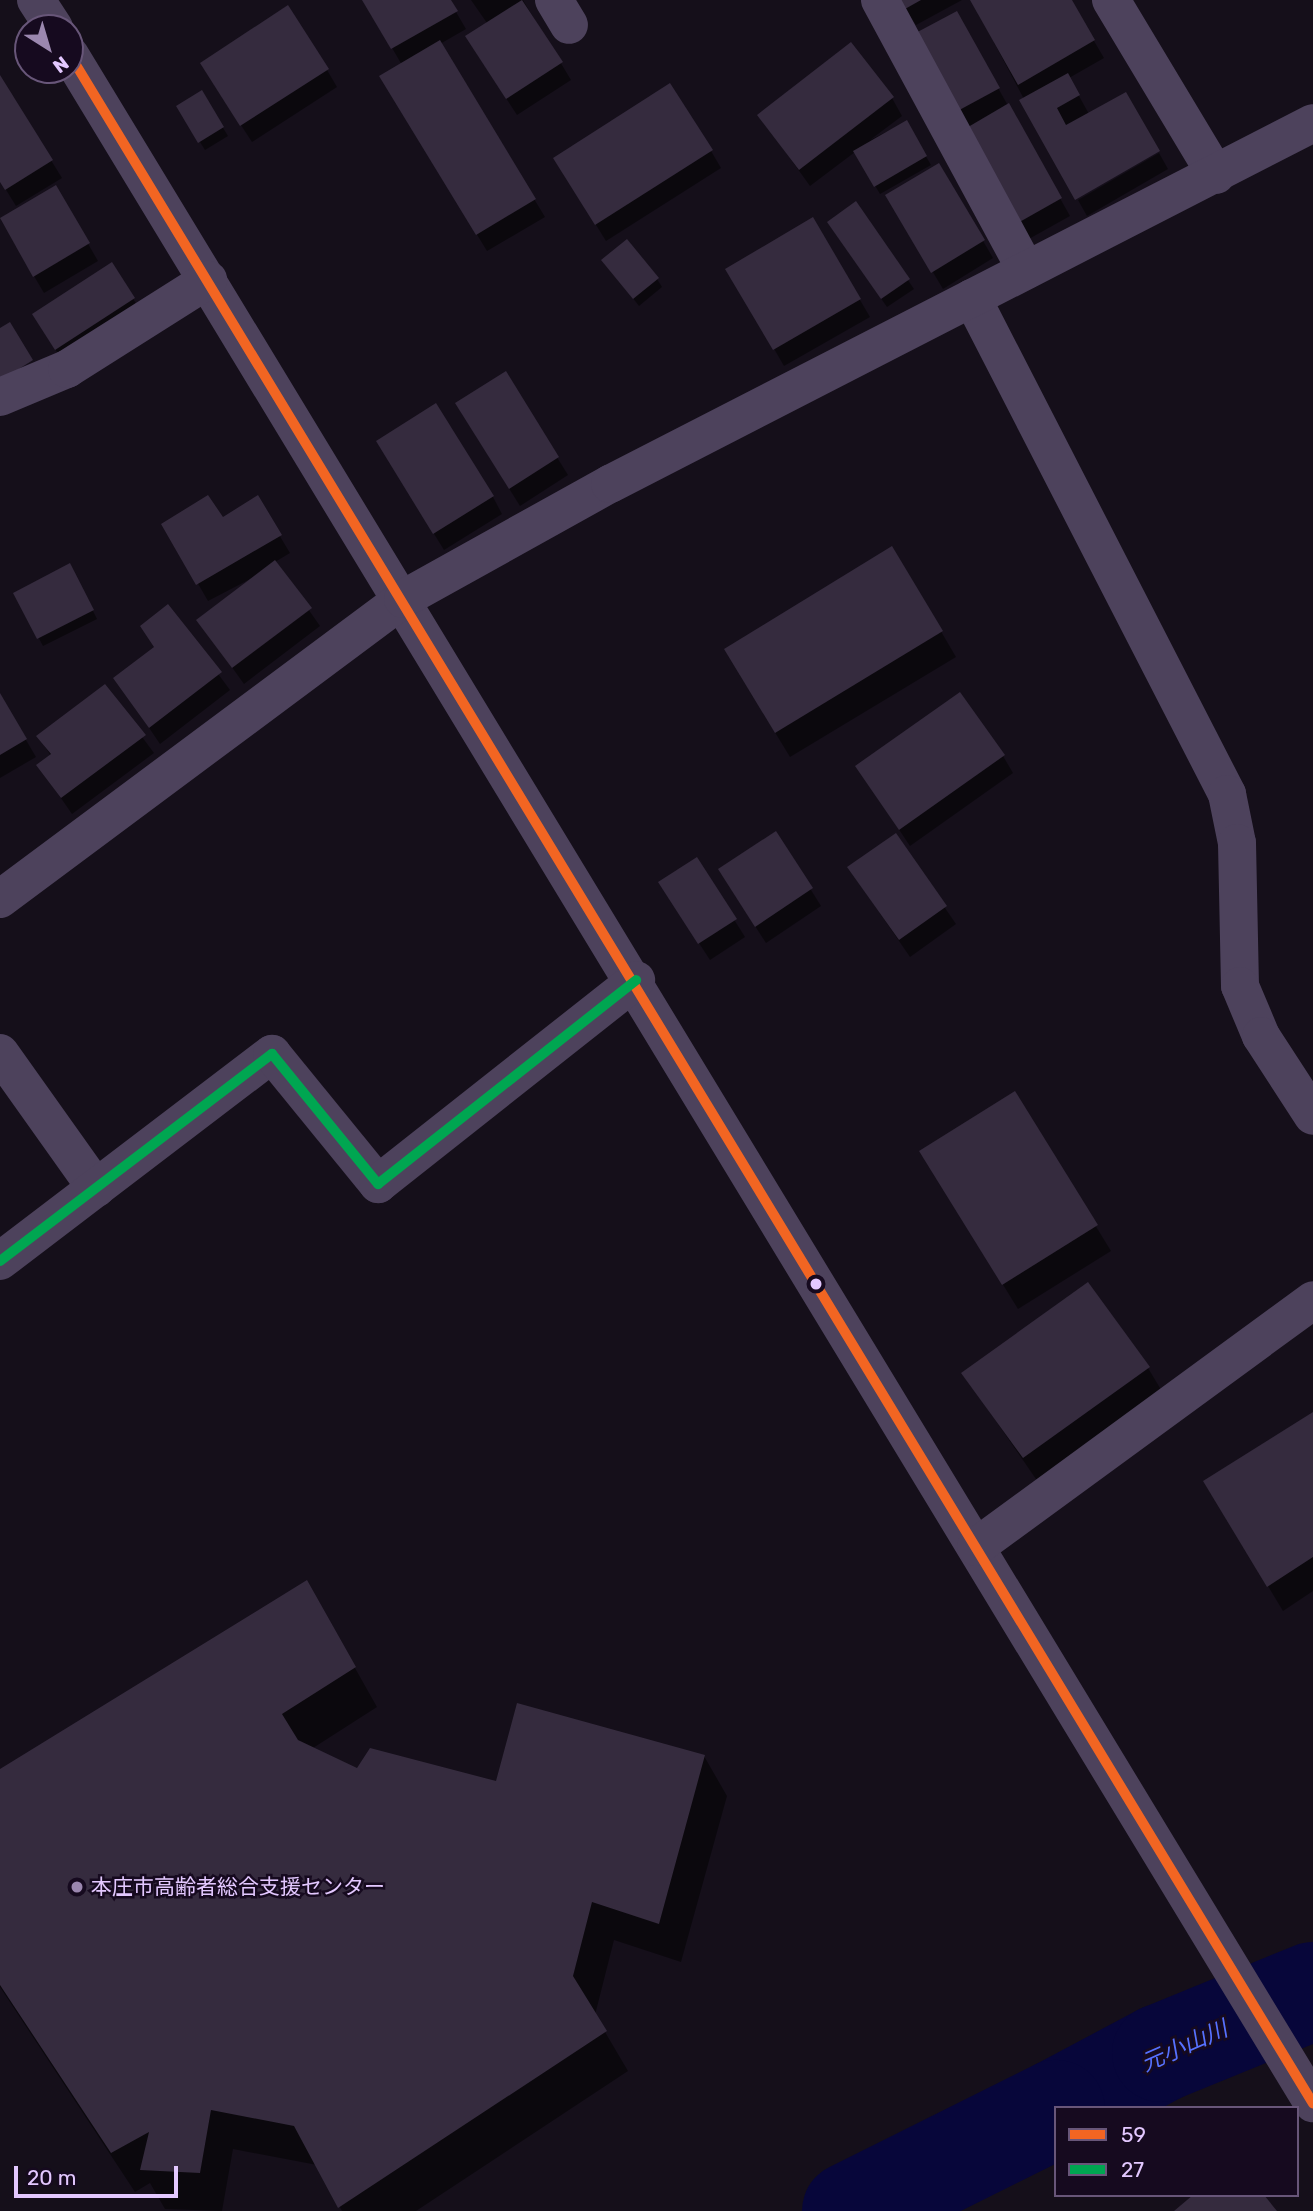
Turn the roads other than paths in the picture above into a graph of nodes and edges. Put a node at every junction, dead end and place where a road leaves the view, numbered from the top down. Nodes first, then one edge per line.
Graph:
1 (880, 0) edge
2 (1111, 0) edge
3 (84, 78) edge
4 (1313, 123) edge
5 (1216, 175) junction
6 (1026, 270) junction
7 (208, 280) junction
8 (972, 298) junction
9 (0, 397) edge
10 (403, 599) junction
11 (0, 899) edge
12 (636, 980) junction
13 (0, 1053) edge
14 (1313, 1116) edge
15 (96, 1188) junction
16 (0, 1261) edge
17 (1313, 1300) edge
18 (976, 1547) junction
19 (1308, 2096) edge

1 - 6 street
2 - 5 street
3 - 7 street
4 - 5 street
5 - 6 street
6 - 8 street
7 - 9 street
7 - 10 street
8 - 10 street
8 - 14 street
10 - 11 street
10 - 12 street
12 - 15 street
12 - 18 street
13 - 15 street
15 - 16 street
17 - 18 street
18 - 19 street

